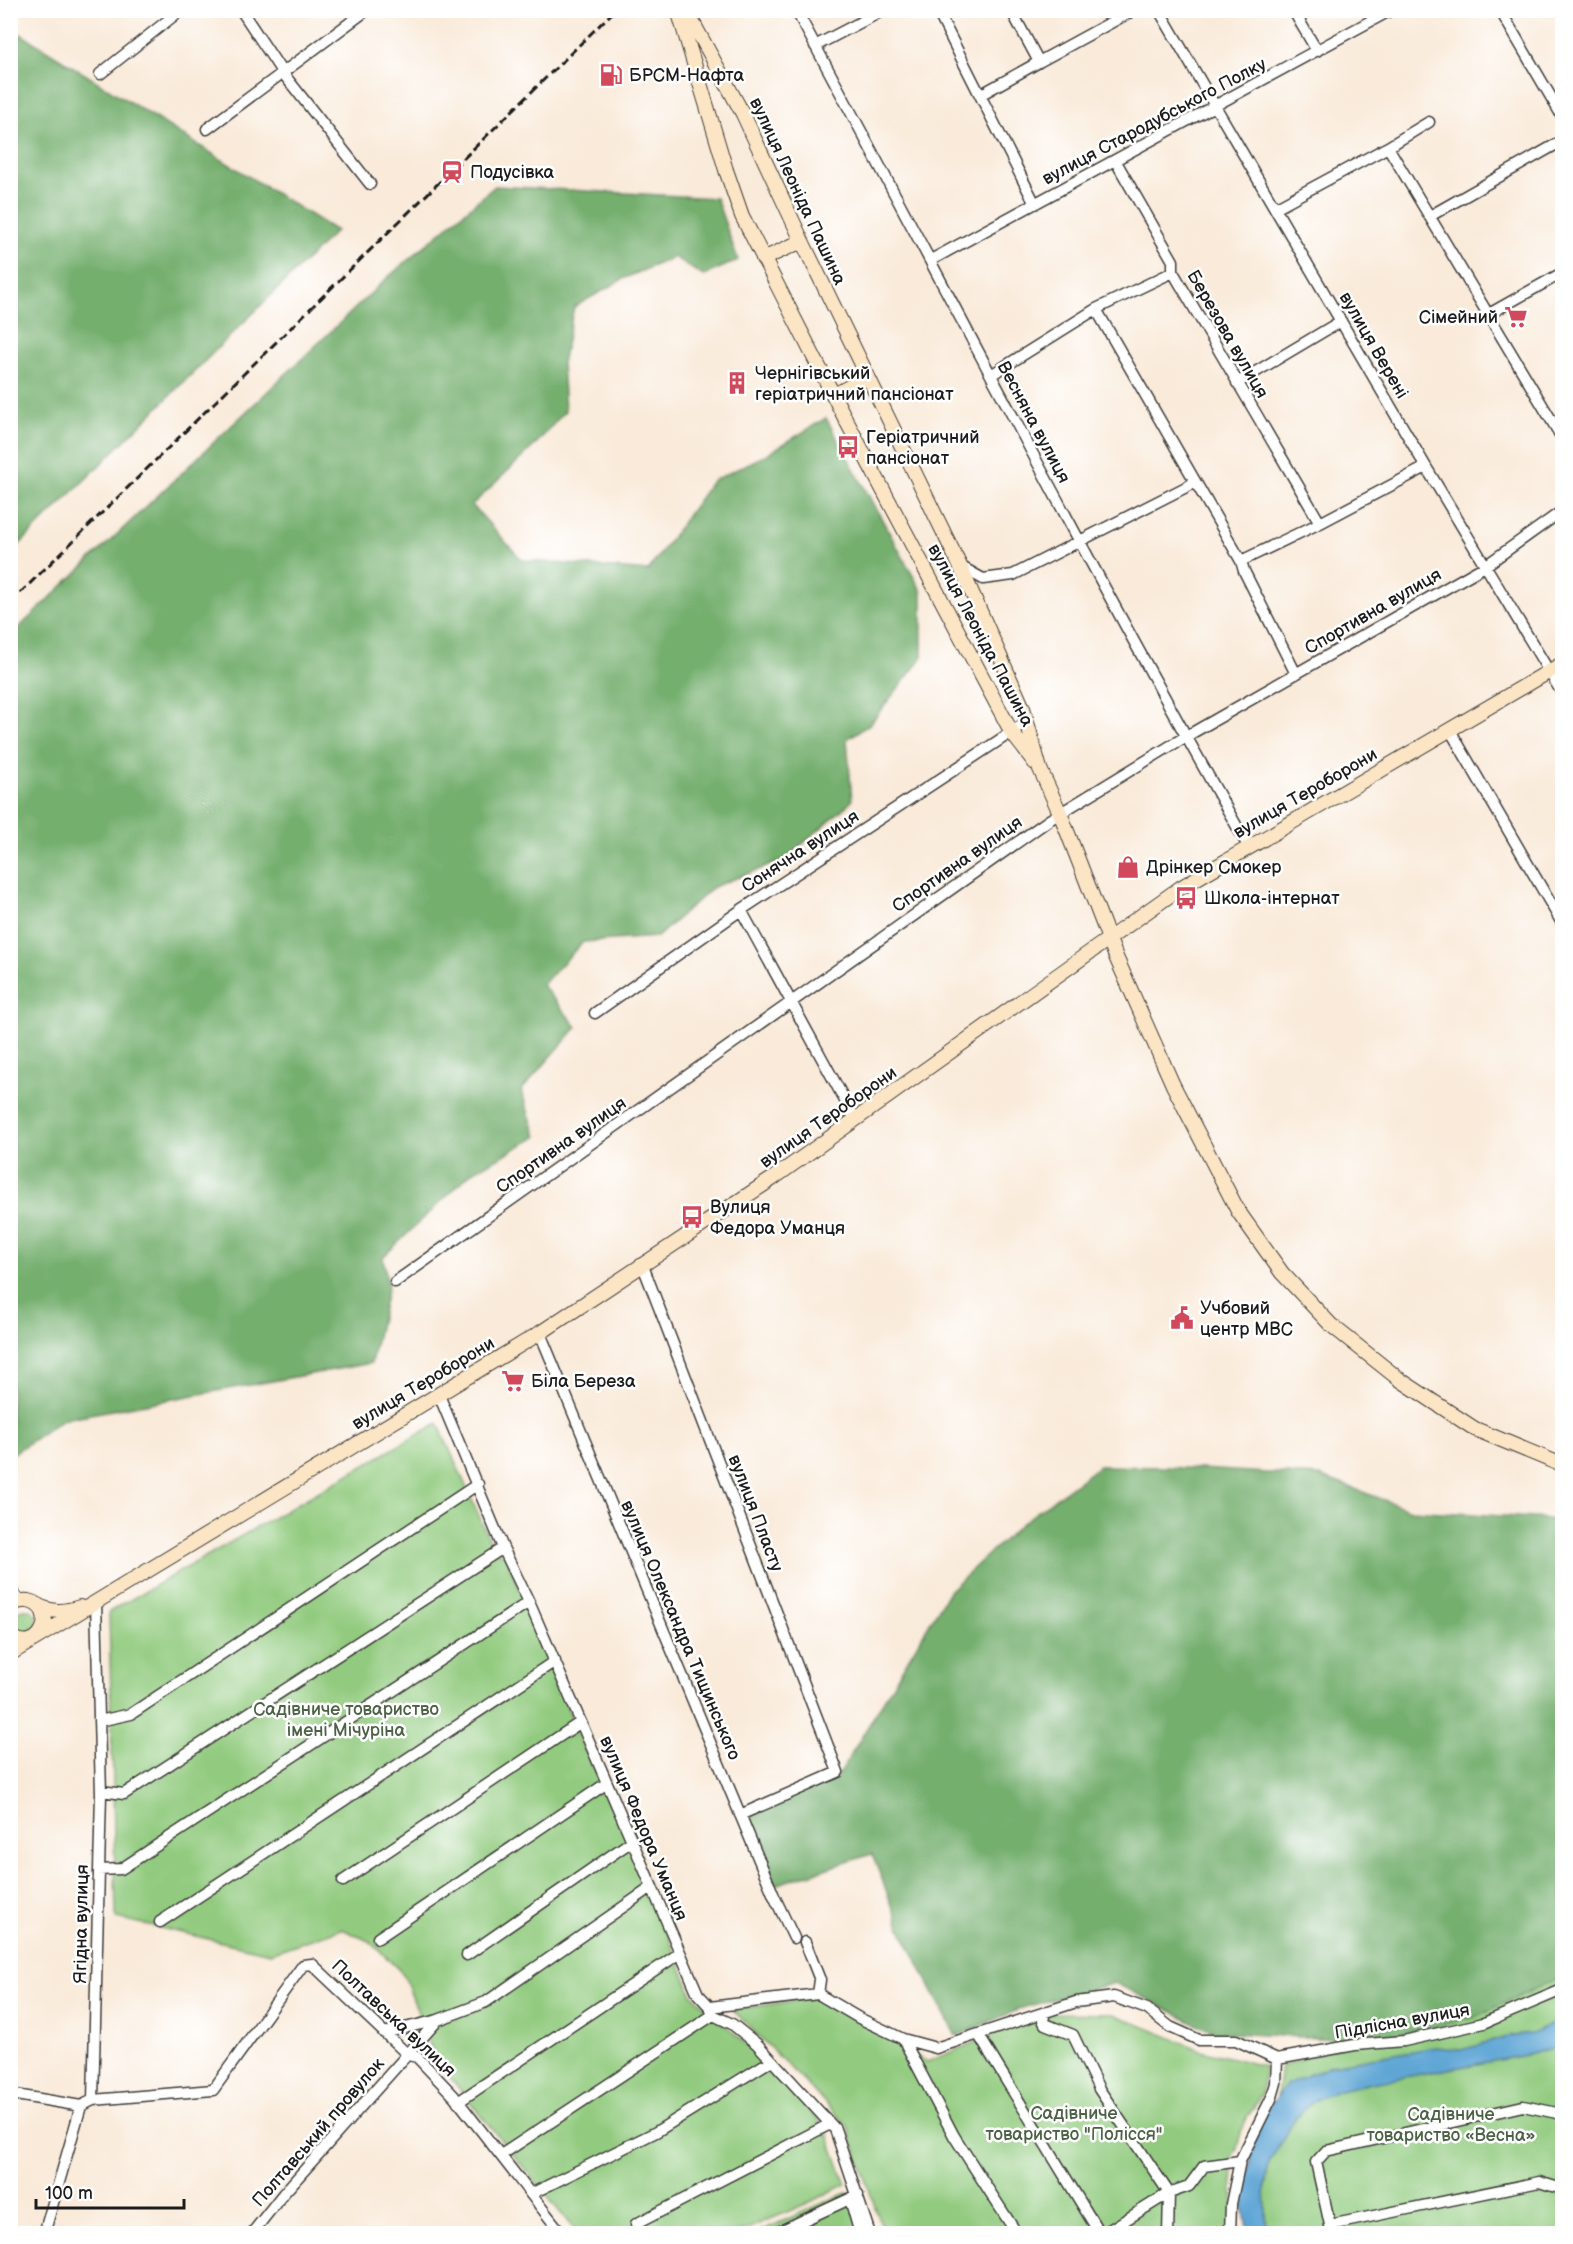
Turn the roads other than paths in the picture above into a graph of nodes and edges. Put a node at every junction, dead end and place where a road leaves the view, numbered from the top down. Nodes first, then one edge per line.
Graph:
1 (181, 10) edge
2 (241, 10) edge
3 (367, 10) edge
4 (678, 10) edge
5 (686, 10) edge
6 (796, 10) edge
7 (884, 10) edge
8 (937, 10) edge
9 (1011, 10) edge
10 (1134, 10) edge
11 (1159, 10) edge
12 (1293, 10) edge
13 (1391, 10) edge
14 (1500, 10) edge
15 (815, 46) junction
16 (1317, 51) junction
17 (1035, 64) junction
18 (282, 72) junction
19 (100, 74) dead end
20 (980, 95) junction
21 (1216, 108) junction
22 (1563, 116) edge
23 (1429, 122) dead end
24 (207, 129) dead end
25 (1563, 141) edge
26 (1388, 147) junction
27 (1115, 160) junction
28 (370, 184) dead end
29 (1035, 204) junction
30 (1275, 208) junction
31 (1430, 216) junction
32 (802, 241) junction
33 (763, 259) junction
34 (932, 260) junction
35 (1173, 272) junction
36 (1563, 273) edge
37 (1096, 309) junction
38 (1489, 314) junction
39 (1341, 321) junction
40 (991, 375) junction
41 (868, 377) junction
42 (1238, 383) junction
43 (834, 395) junction
44 (1563, 438) edge
45 (1426, 467) junction
46 (1194, 483) junction
47 (1563, 511) edge
48 (1320, 523) junction
49 (1080, 542) junction
50 (1240, 561) junction
51 (960, 566) junction
52 (1485, 566) junction
53 (1563, 664) edge
54 (1550, 671) junction
55 (1296, 674) junction
56 (1563, 693) edge
57 (1027, 722) junction
58 (1450, 730) junction
59 (1012, 733) junction
60 (1185, 737) junction
61 (1040, 769) junction
62 (1059, 813) junction
63 (1248, 846) junction
64 (741, 910) junction
65 (1563, 923) edge
66 (1108, 938) junction
67 (791, 1003) junction
68 (595, 1013) dead end
69 (855, 1119) junction
70 (643, 1266) junction
71 (395, 1282) dead end
72 (540, 1333) junction
73 (439, 1395) junction
74 (1563, 1464) edge
75 (478, 1484) junction
76 (503, 1548) junction
77 (10, 1588) edge
78 (96, 1602) junction
79 (529, 1602) junction
80 (15, 1604) edge
81 (38, 1605) junction
82 (10, 1636) edge
83 (33, 1640) junction
84 (10, 1654) edge
85 (555, 1661) junction
86 (99, 1721) junction
87 (581, 1722) junction
88 (607, 1783) junction
89 (101, 1791) junction
90 (740, 1815) junction
91 (632, 1841) junction
92 (99, 1870) junction
93 (342, 1881) dead end
94 (652, 1887) junction
95 (160, 1922) dead end
96 (378, 1938) dead end
97 (794, 1938) dead end
98 (805, 1942) dead end
99 (680, 1953) junction
100 (467, 1955) dead end
101 (1563, 1990) edge
102 (818, 1994) junction
103 (711, 2011) junction
104 (1045, 2013) junction
105 (438, 2020) junction
106 (384, 2033) junction
107 (978, 2034) junction
108 (903, 2039) junction
109 (408, 2055) junction
110 (1277, 2058) junction
111 (772, 2060) junction
112 (10, 2094) edge
113 (93, 2100) junction
114 (458, 2102) junction
115 (81, 2106) junction
116 (1563, 2114) edge
117 (830, 2124) junction
118 (501, 2155) junction
119 (1240, 2161) junction
120 (1563, 2189) edge
121 (1169, 2193) junction
122 (531, 2194) junction
123 (854, 2197) junction
124 (636, 2224) dead end
125 (1331, 2229) edge
126 (256, 2233) edge
127 (44, 2234) edge
128 (562, 2234) edge
129 (774, 2234) edge
130 (860, 2234) edge
131 (870, 2234) edge
132 (1017, 2234) edge
133 (1102, 2234) edge
134 (1168, 2234) edge
135 (1230, 2234) edge

1 - 19 street
2 - 18 street
3 - 18 street
4 - 33 main road, вулиця Леоніда Пашина
5 - 32 main road, вулиця Леоніда Пашина
6 - 15 street, Весняна вулиця
7 - 15 street
8 - 20 street
9 - 17 street
10 - 17 street
11 - 21 street, вулиця Верені
12 - 16 street
13 - 16 street, вулиця Стародубського Полку
14 - 22 street
15 - 34 street, Весняна вулиця
16 - 21 street, вулиця Стародубського Полку
17 - 20 street
18 - 24 street
18 - 28 street
20 - 29 street
21 - 27 street, вулиця Стародубського Полку
21 - 30 street, вулиця Верені
23 - 26 street
25 - 31 street
26 - 30 street
26 - 31 street
27 - 29 street, вулиця Стародубського Полку
27 - 35 street, Березова вулиця
29 - 34 street, вулиця Стародубського Полку
30 - 39 street, вулиця Верені
31 - 38 street
32 - 33 main road
32 - 41 main road, вулиця Леоніда Пашина
33 - 43 main road, вулиця Леоніда Пашина
34 - 40 street, Весняна вулиця
35 - 37 street
35 - 42 street, Березова вулиця
36 - 38 street
37 - 40 street
37 - 46 street
38 - 44 street
39 - 42 street
39 - 45 street, вулиця Верені
40 - 49 street, Весняна вулиця
41 - 43 main road
41 - 51 main road, вулиця Леоніда Пашина
42 - 48 street, Березова вулиця
43 - 59 main road, вулиця Леоніда Пашина
45 - 48 street
45 - 52 street, вулиця Верені
46 - 49 street
46 - 50 street
47 - 52 street, Спортивна вулиця
48 - 50 street
49 - 51 street
49 - 60 street, Весняна вулиця
50 - 55 street
51 - 57 main road, вулиця Леоніда Пашина
52 - 54 street, вулиця Верені
52 - 55 street, Спортивна вулиця
53 - 54 main road, вулиця Тероборони
54 - 56 street, вулиця Верені
54 - 58 main road, вулиця Тероборони
55 - 60 street, Спортивна вулиця
57 - 59 street, Сонячна вулиця
57 - 61 main road, вулиця Леоніда Пашина
58 - 63 main road, вулиця Тероборони
58 - 65 street
59 - 61 main road, вулиця Леоніда Пашина
59 - 64 street, Сонячна вулиця
60 - 62 street, Спортивна вулиця
60 - 63 street, Весняна вулиця
61 - 62 main road
62 - 66 main road
62 - 67 street, Спортивна вулиця
63 - 66 main road, вулиця Тероборони
64 - 67 street
64 - 68 street, Сонячна вулиця
66 - 69 main road, вулиця Тероборони
66 - 74 main road
67 - 69 street
67 - 71 street, Спортивна вулиця
69 - 70 main road, вулиця Тероборони
70 - 72 main road, вулиця Тероборони
70 - 90 street, вулиця Пласту
72 - 73 main road, вулиця Тероборони
72 - 90 street, вулиця Олександра Тищинського
73 - 75 street, вулиця Федора Уманця
73 - 78 main road, вулиця Тероборони
75 - 76 street, вулиця Федора Уманця
75 - 86 street
76 - 79 street, вулиця Федора Уманця
76 - 89 street
77 - 80 street
78 - 81 main road
78 - 83 main road, вулиця Тероборони
78 - 86 street, Ягідна вулиця
79 - 85 street, вулиця Федора Уманця
79 - 92 street
80 - 81 main road
81 - 83 main road
82 - 83 main road
83 - 84 main road, вулиця Тероборони
85 - 87 street, вулиця Федора Уманця
85 - 95 street
86 - 89 street, Ягідна вулиця
87 - 88 street, вулиця Федора Уманця
87 - 93 street
88 - 91 street, вулиця Федора Уманця
88 - 96 street
89 - 92 street, Ягідна вулиця
90 - 97 street, вулиця Олександра Тищинського
91 - 94 street, вулиця Федора Уманця
91 - 100 street
92 - 113 street, Ягідна вулиця
94 - 99 street, вулиця Федора Уманця
94 - 105 street
98 - 102 street
99 - 103 street, вулиця Федора Уманця
99 - 114 street
101 - 110 street, Підлісна вулиця
102 - 103 street
102 - 108 street
103 - 111 street, вулиця Федора Уманця
103 - 118 street
104 - 107 street
104 - 110 street
104 - 121 street
105 - 106 street
105 - 109 street, Полтавський провулок
106 - 109 street, Полтавська вулиця
106 - 113 street, Полтавська вулиця
107 - 108 street
107 - 133 street
108 - 132 street
109 - 114 street, Полтавська вулиця
109 - 126 street, Полтавський провулок
110 - 119 street
111 - 117 street, вулиця Федора Уманця
111 - 122 street
112 - 115 street
113 - 115 street
114 - 118 street, Полтавська вулиця
115 - 127 street
116 - 125 street
117 - 123 street, вулиця Федора Уманця
117 - 124 street
118 - 122 street, Полтавська вулиця
119 - 121 street
119 - 135 street
120 - 125 street
121 - 133 street
121 - 134 street
122 - 128 street, Полтавська вулиця
123 - 129 street
123 - 130 street
123 - 131 street, вулиця Федора Уманця

